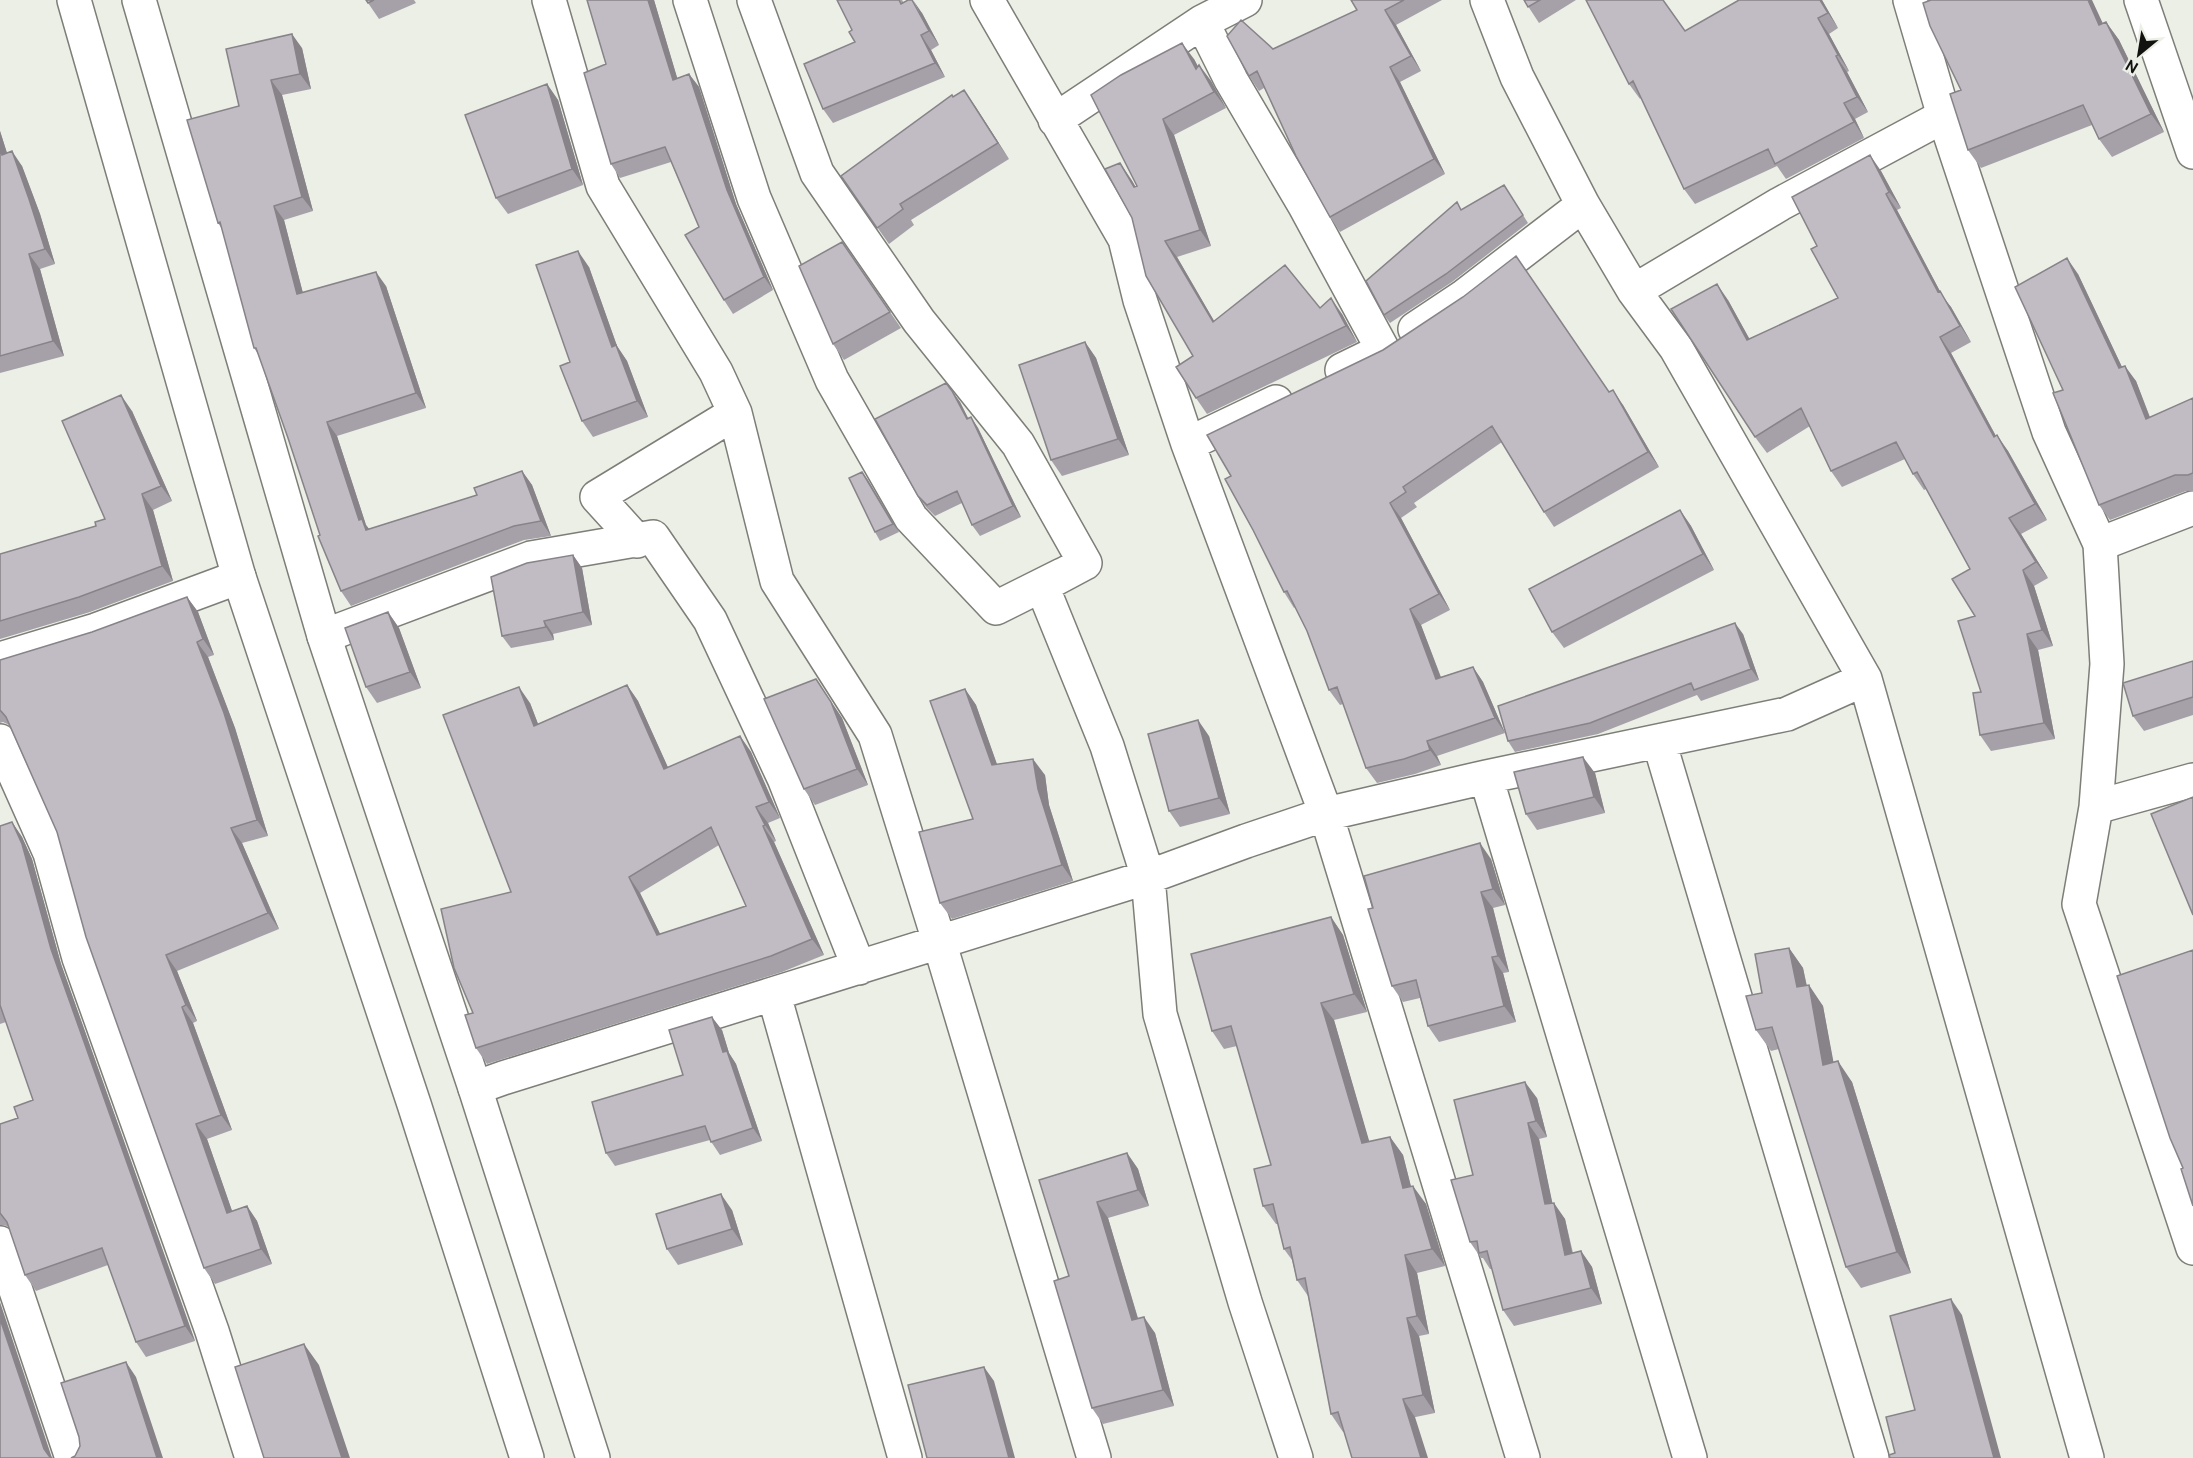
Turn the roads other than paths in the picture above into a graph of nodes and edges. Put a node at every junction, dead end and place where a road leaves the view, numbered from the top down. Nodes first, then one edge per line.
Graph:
1 (74, 0) edge
2 (138, 0) edge
3 (549, 0) edge
4 (690, 0) edge
5 (754, 0) edge
6 (987, 0) edge
7 (1245, 0) edge
8 (1487, 0) edge
9 (2141, 0) edge
10 (1920, 3) edge
11 (1202, 22) junction
12 (1944, 116) junction
13 (1055, 120) junction
14 (2193, 152) edge
15 (1583, 205) junction
16 (1634, 291) junction
17 (1383, 351) junction
18 (735, 413) junction
19 (1188, 444) junction
20 (2193, 508) edge
21 (636, 541) junction
22 (2100, 544) junction
23 (239, 577) junction
24 (1042, 586) junction
25 (324, 636) junction
26 (0, 659) edge
27 (1865, 680) junction
28 (0, 741) edge
29 (1659, 741) junction
30 (1486, 777) junction
31 (2193, 780) edge
32 (2096, 807) junction
33 (1326, 814) junction
34 (1148, 877) junction
35 (939, 940) junction
36 (859, 968) junction
37 (774, 995) junction
38 (475, 1088) junction
39 (0, 1243) edge
40 (2193, 1248) edge
41 (72, 1458) edge
42 (252, 1458) edge
43 (527, 1458) edge
44 (593, 1458) edge
45 (905, 1458) edge
46 (1094, 1458) edge
47 (1296, 1458) edge
48 (1523, 1458) edge
49 (1690, 1458) edge
50 (1872, 1458) edge
51 (2087, 1458) edge

1 - 23 street
2 - 25 street
3 - 18 street
4 - 24 street
5 - 24 street
6 - 13 street
7 - 11 street
8 - 15 street
9 - 14 street
10 - 12 street
11 - 13 street
11 - 17 street
12 - 16 street
12 - 22 street
13 - 19 street
15 - 16 street
15 - 17 street
16 - 27 street
17 - 19 street
18 - 21 street
18 - 35 street
19 - 33 street
20 - 22 street
21 - 25 street
21 - 36 street
22 - 32 street
23 - 26 street
23 - 43 street
24 - 34 street
25 - 38 street
27 - 29 street
27 - 51 street
28 - 42 street
29 - 30 street
29 - 50 street
30 - 33 street
30 - 49 street
31 - 32 street
32 - 40 street
33 - 34 street
33 - 48 street
34 - 35 street
34 - 47 street
35 - 36 street
35 - 46 street
36 - 37 street
37 - 38 street
37 - 45 street
38 - 44 street
39 - 41 street

